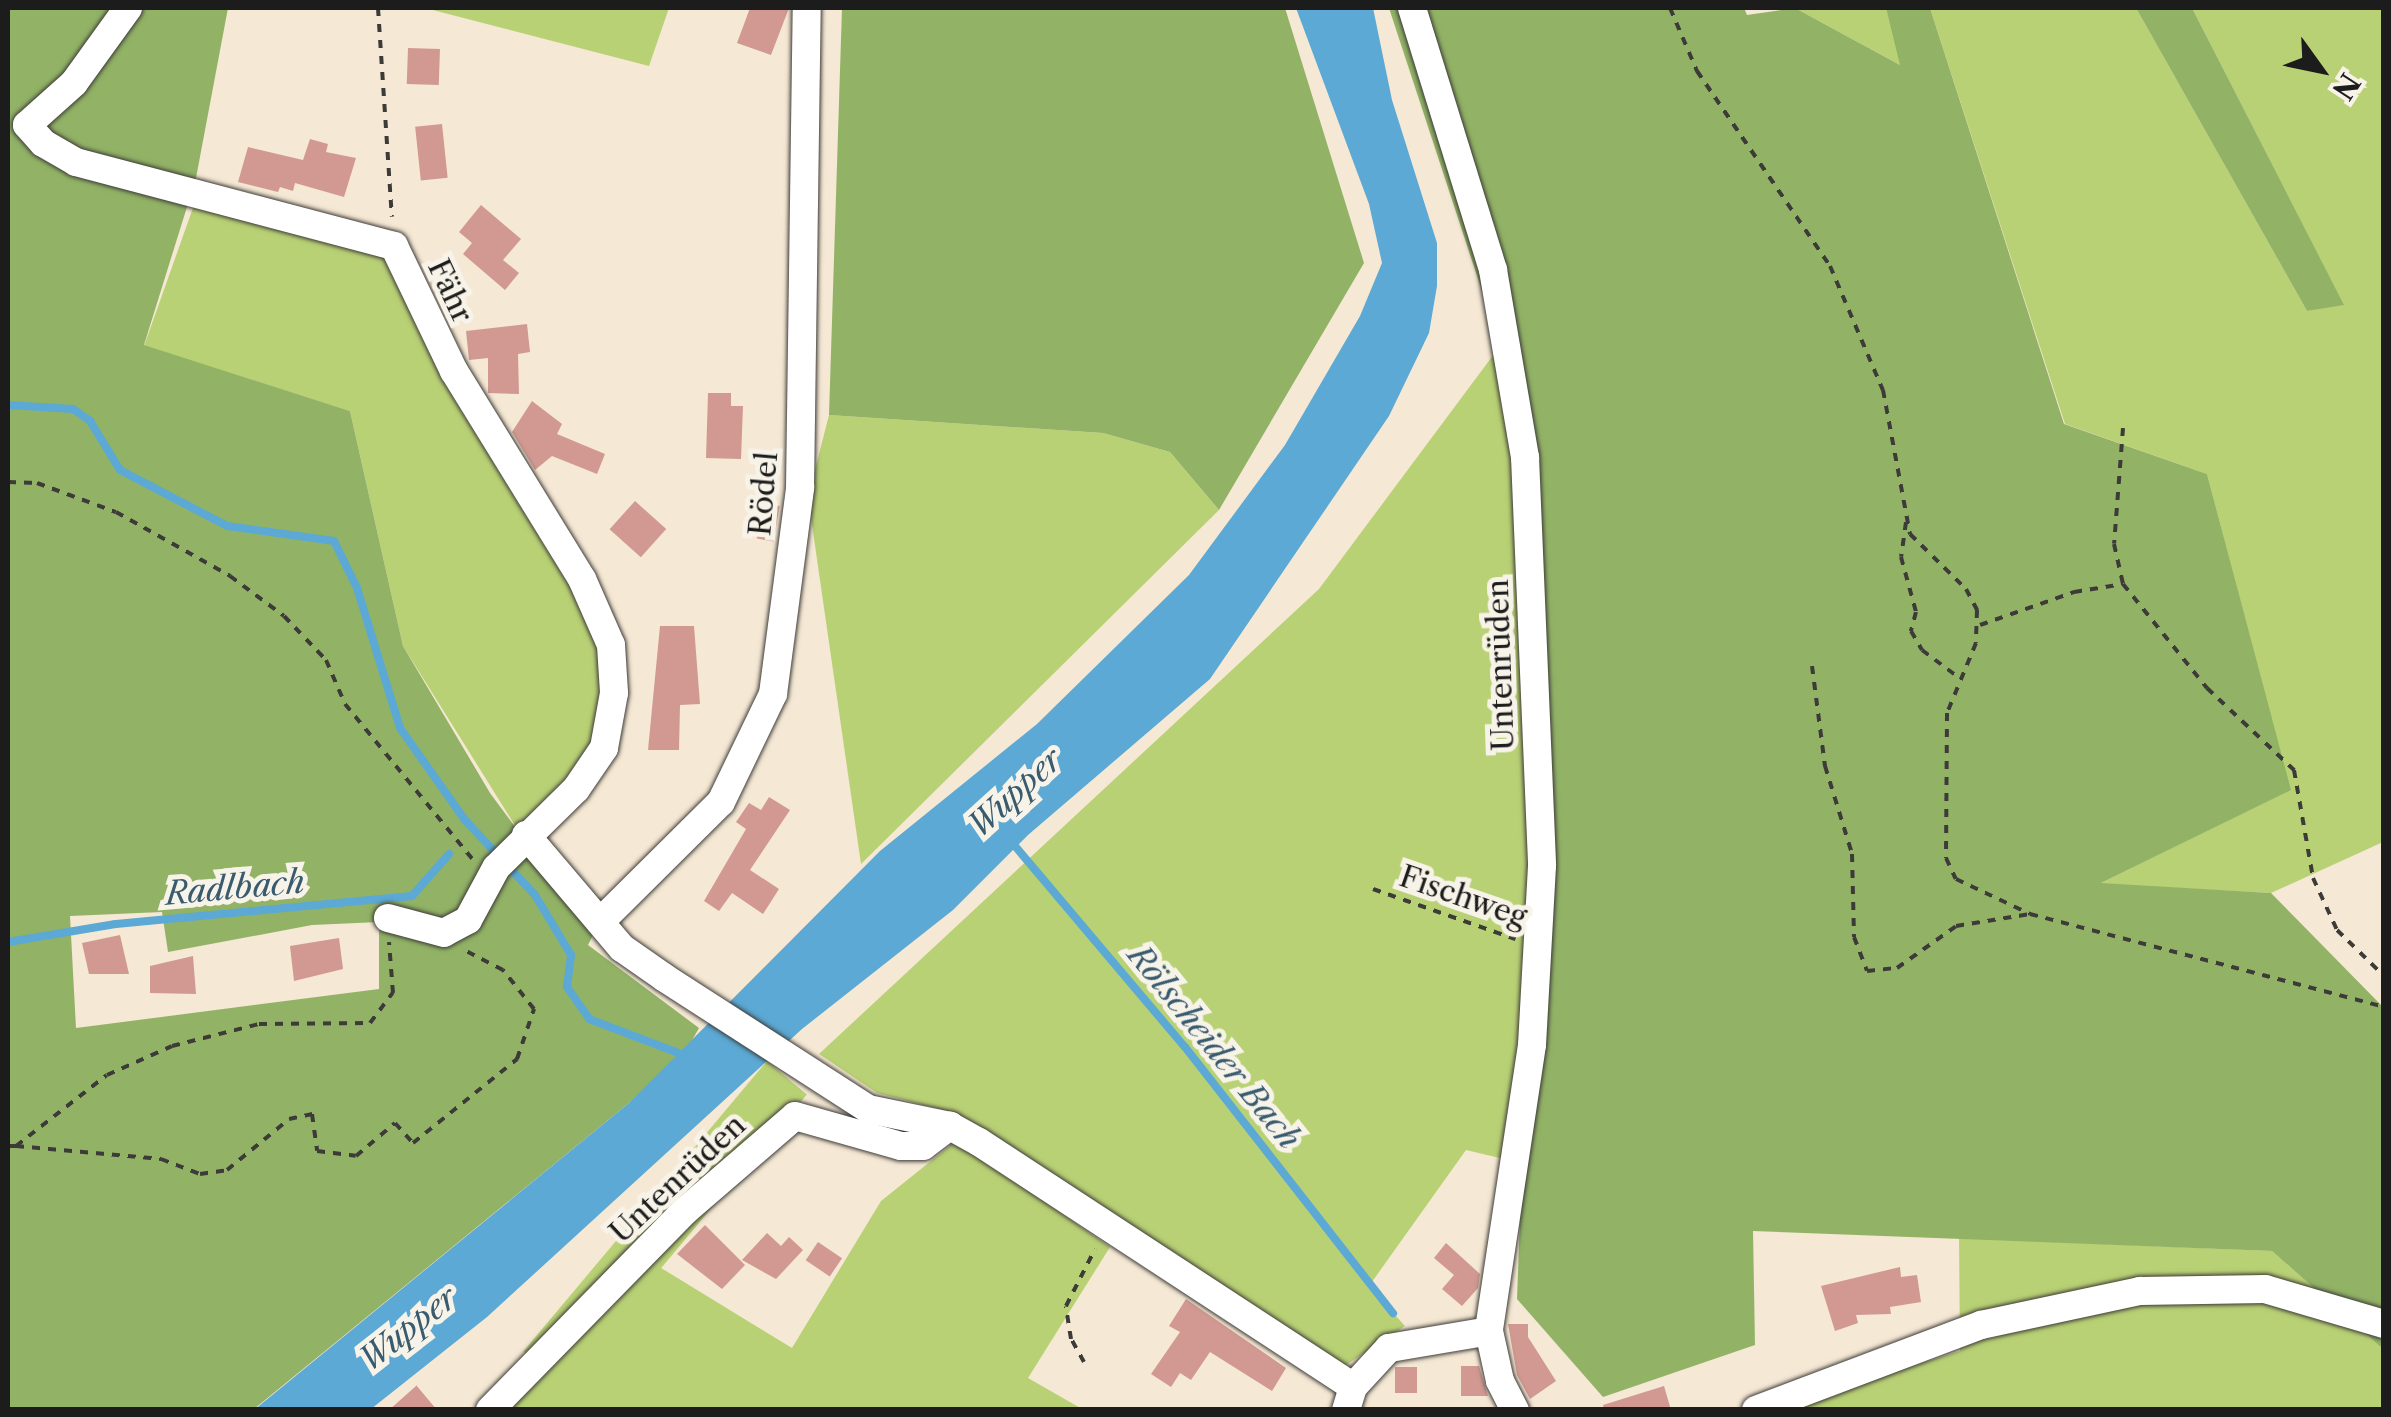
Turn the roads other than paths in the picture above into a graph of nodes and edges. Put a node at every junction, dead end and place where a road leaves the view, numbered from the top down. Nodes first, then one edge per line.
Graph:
1 (128, 8) edge
2 (807, 8) edge
3 (1412, 8) edge
4 (506, 858) junction
5 (388, 918) road end
6 (600, 922) junction
7 (950, 1126) junction
8 (2384, 1324) edge
9 (1489, 1331) junction
10 (1350, 1398) edge
11 (490, 1410) edge
12 (1515, 1410) edge
13 (1756, 1410) edge

1 - 4 street, Fähr
2 - 6 street, Rödel
3 - 9 street, Untenrüden
4 - 5 street, Fähr
4 - 6 street
6 - 7 street
7 - 10 street
7 - 11 street, Untenrüden
8 - 13 street
9 - 10 street
9 - 12 street, Untenrüden

